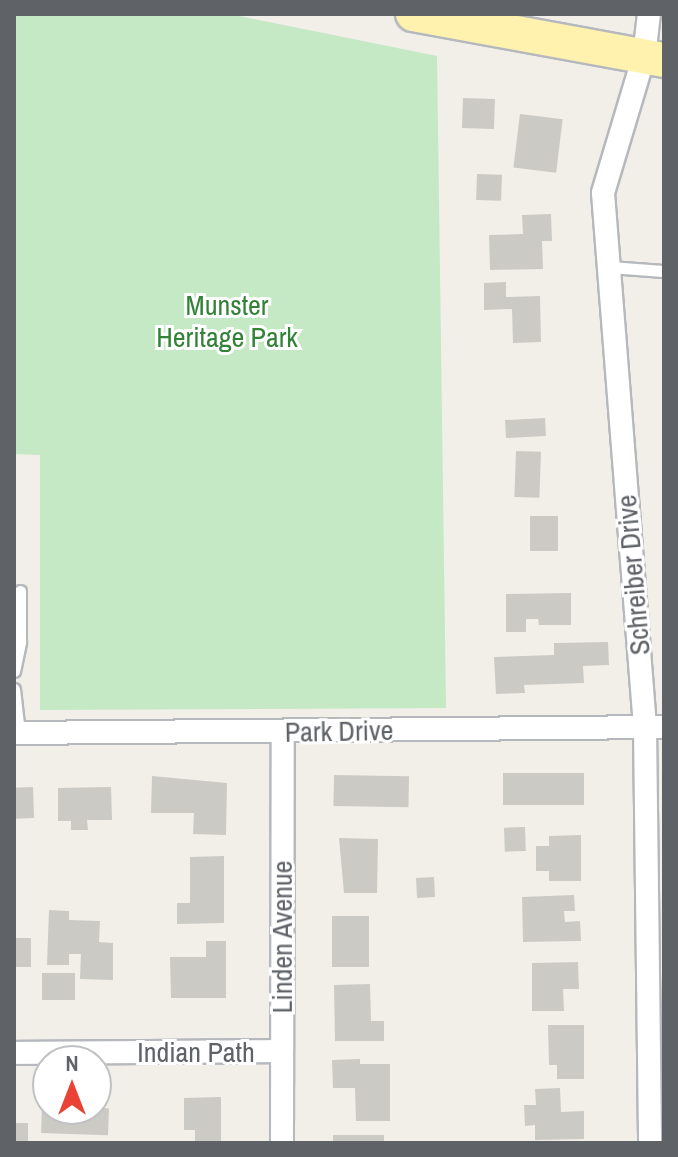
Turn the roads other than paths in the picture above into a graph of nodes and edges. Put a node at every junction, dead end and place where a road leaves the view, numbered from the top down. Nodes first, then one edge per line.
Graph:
1 (413, 14) edge
2 (649, 14) edge
3 (654, 58) edge
4 (609, 267) junction
5 (664, 271) edge
6 (20, 591) dead end
7 (14, 671) edge
8 (14, 689) edge
9 (654, 727) edge
10 (283, 731) junction
11 (16, 733) edge
12 (281, 1051) junction
13 (14, 1053) edge
14 (282, 1143) edge
15 (650, 1143) edge

1 - 3 main road
2 - 3 street, Schreiber Drive
3 - 4 street, Schreiber Drive
4 - 5 lane
4 - 9 street, Schreiber Drive
6 - 7 lane
8 - 11 lane
9 - 10 street, Park Drive
9 - 15 street, Schreiber Drive
10 - 11 street, Park Drive
10 - 12 street, Linden Avenue
12 - 13 street, Indian Path
12 - 14 street, Linden Avenue

